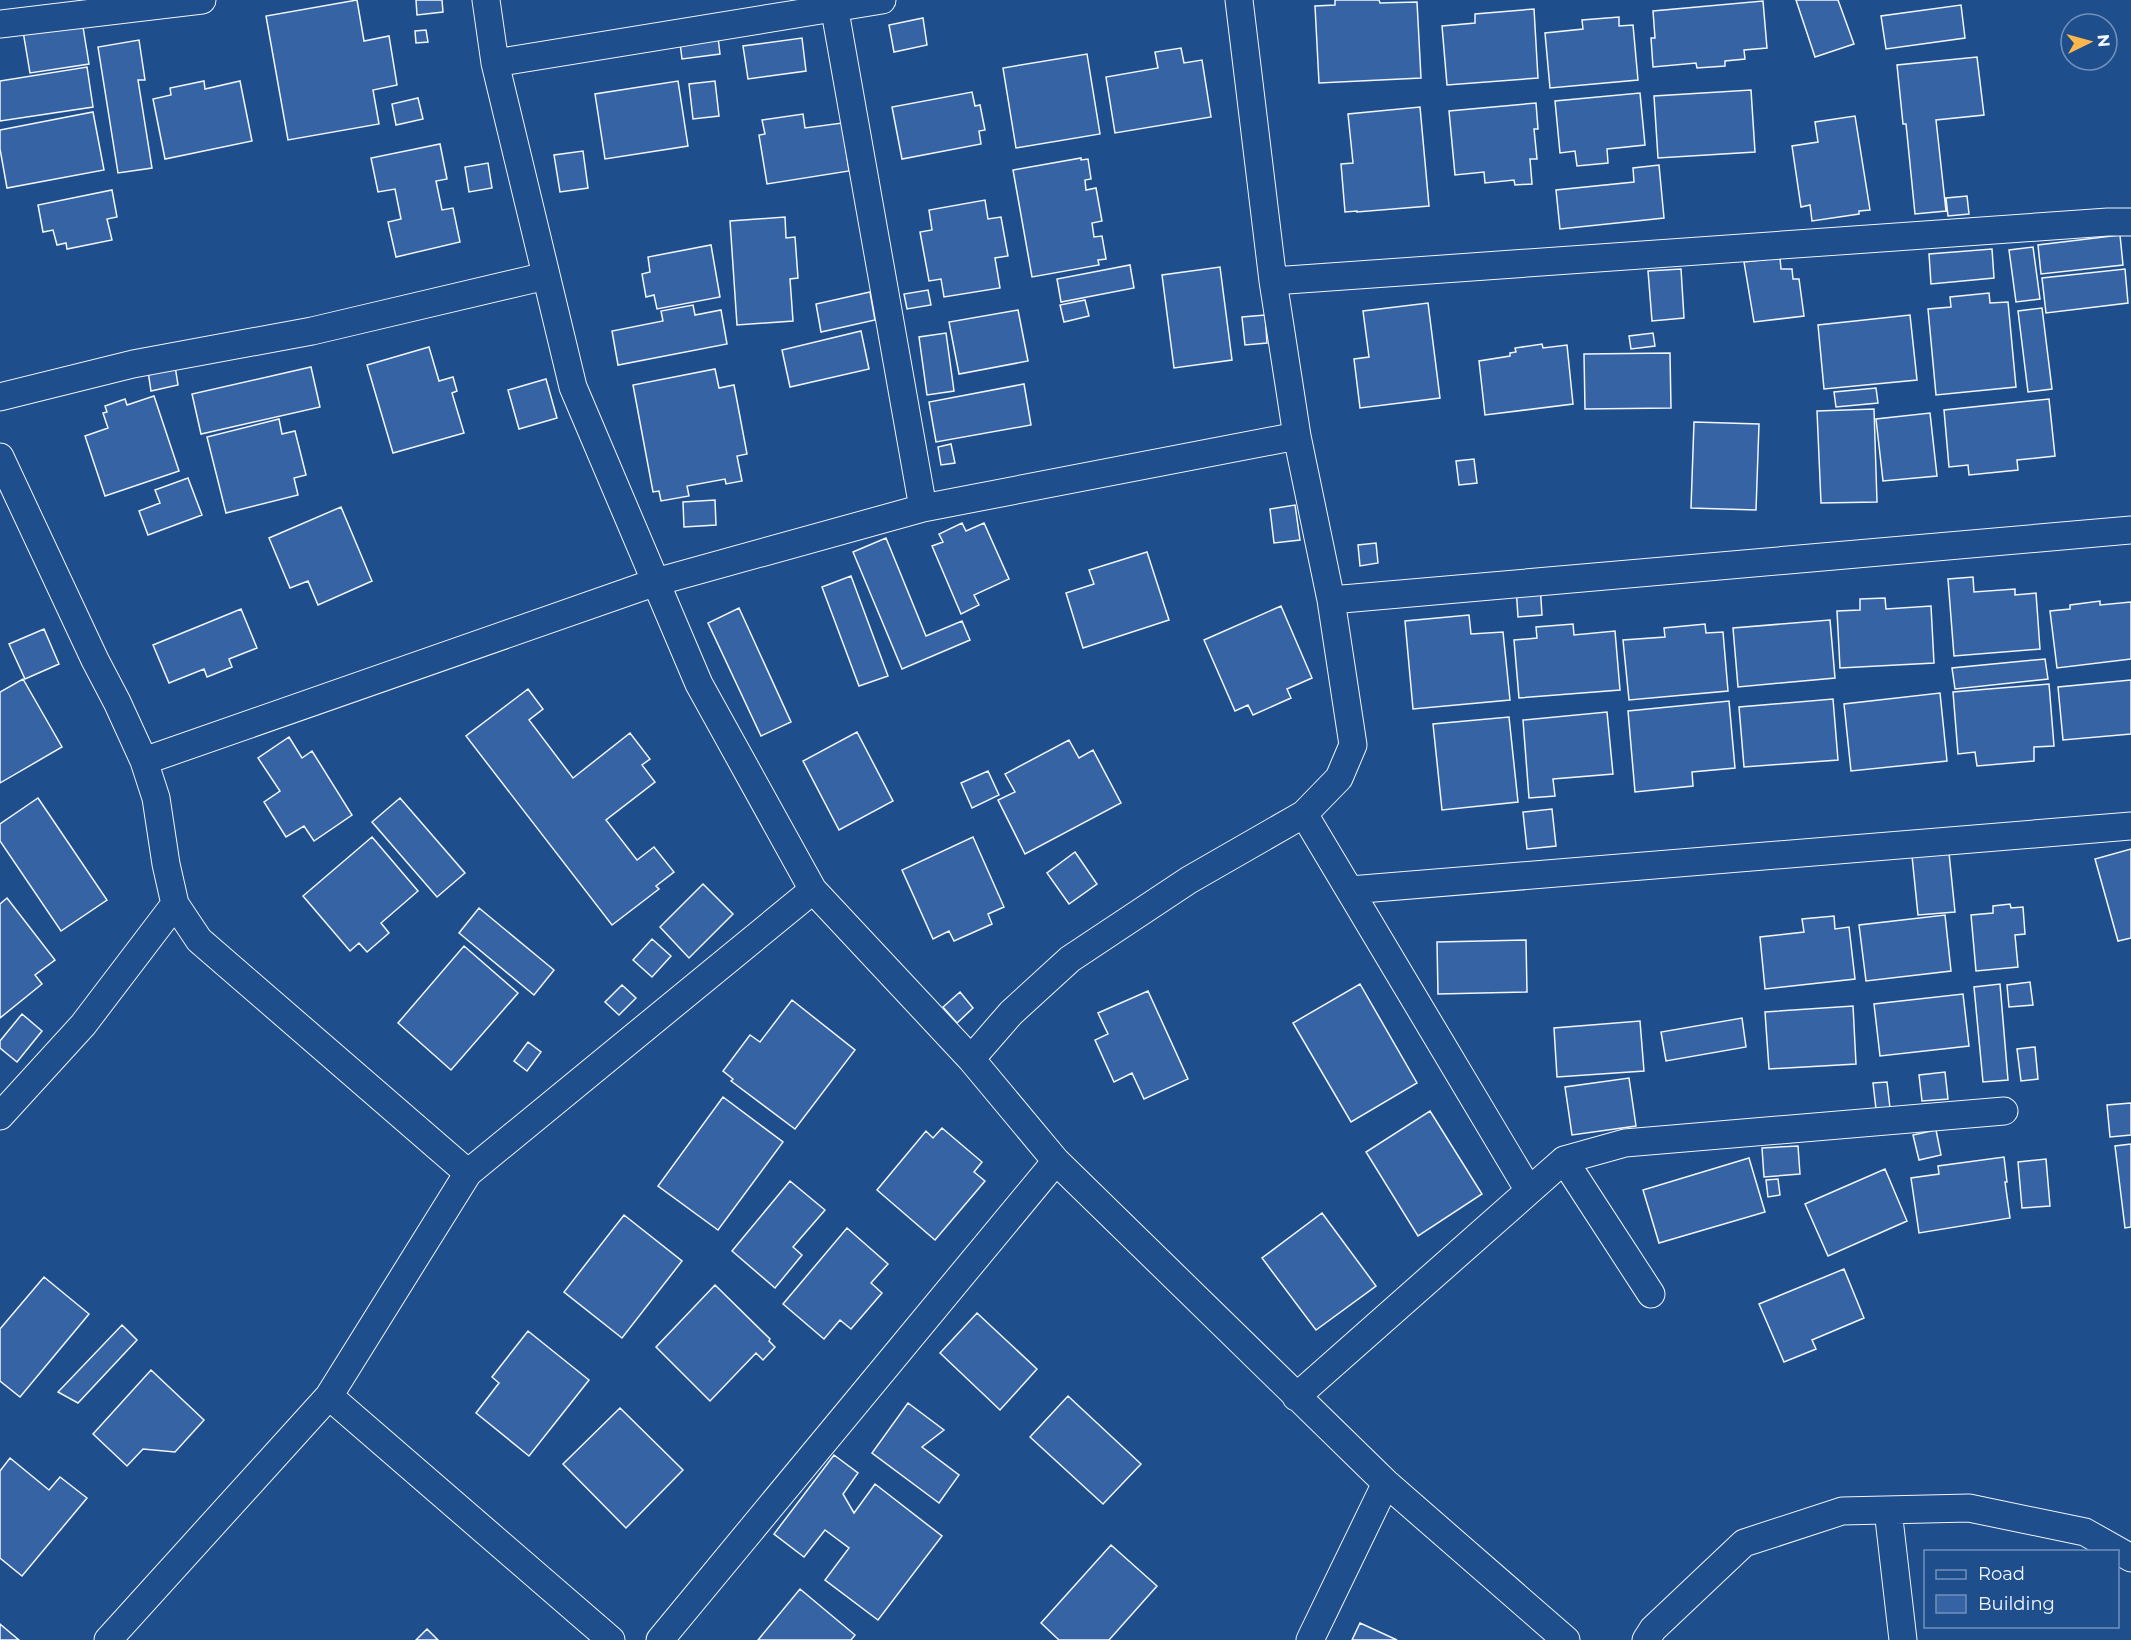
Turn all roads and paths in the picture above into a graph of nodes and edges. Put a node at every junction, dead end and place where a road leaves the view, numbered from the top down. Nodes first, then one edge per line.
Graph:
1 (202, 0) edge
2 (486, 0) edge
3 (882, 0) edge
4 (1239, 0) edge
5 (834, 4) edge
6 (0, 24) edge
7 (495, 63) junction
8 (2131, 222) edge
9 (546, 276) junction
10 (1273, 281) junction
11 (0, 397) edge
12 (1297, 436) junction
13 (0, 457) edge
14 (923, 508) junction
15 (2131, 530) edge
16 (656, 582) junction
17 (1331, 600) junction
18 (144, 761) junction
19 (1304, 814) junction
20 (2131, 826) edge
21 (813, 890) junction
22 (1350, 890) junction
23 (175, 904) junction
24 (971, 1059) junction
25 (2004, 1111) dead end
26 (0, 1116) edge
27 (1564, 1160) junction
28 (1056, 1161) junction
29 (468, 1173) junction
30 (1528, 1189) junction
31 (1651, 1294) dead end
32 (329, 1396) junction
33 (1296, 1397) junction
34 (1386, 1483) junction
35 (1888, 1510) junction
36 (2116, 1550) edge
37 (108, 1640) edge
38 (611, 1640) edge
39 (660, 1640) edge
40 (1310, 1640) edge
41 (1566, 1640) edge
42 (1646, 1640) edge
43 (1903, 1640) edge

1 - 6 street
2 - 7 street
3 - 5 street
4 - 10 street
5 - 7 street
5 - 14 street
7 - 9 street
8 - 10 street
9 - 11 street
9 - 16 street
10 - 12 street
12 - 14 street
12 - 17 street
13 - 18 street
14 - 16 street
15 - 17 street
16 - 18 street
16 - 21 street
17 - 19 street
18 - 23 street
19 - 22 street
19 - 24 street
20 - 22 street
21 - 24 street
21 - 29 street
22 - 30 street
23 - 26 street
23 - 29 street
24 - 28 street
25 - 27 street
27 - 30 street
27 - 31 street
28 - 33 street
28 - 39 street
29 - 32 street
30 - 33 street
32 - 37 street
32 - 38 street
33 - 34 street
34 - 40 street
34 - 41 street
35 - 36 street
35 - 42 street
35 - 43 street

